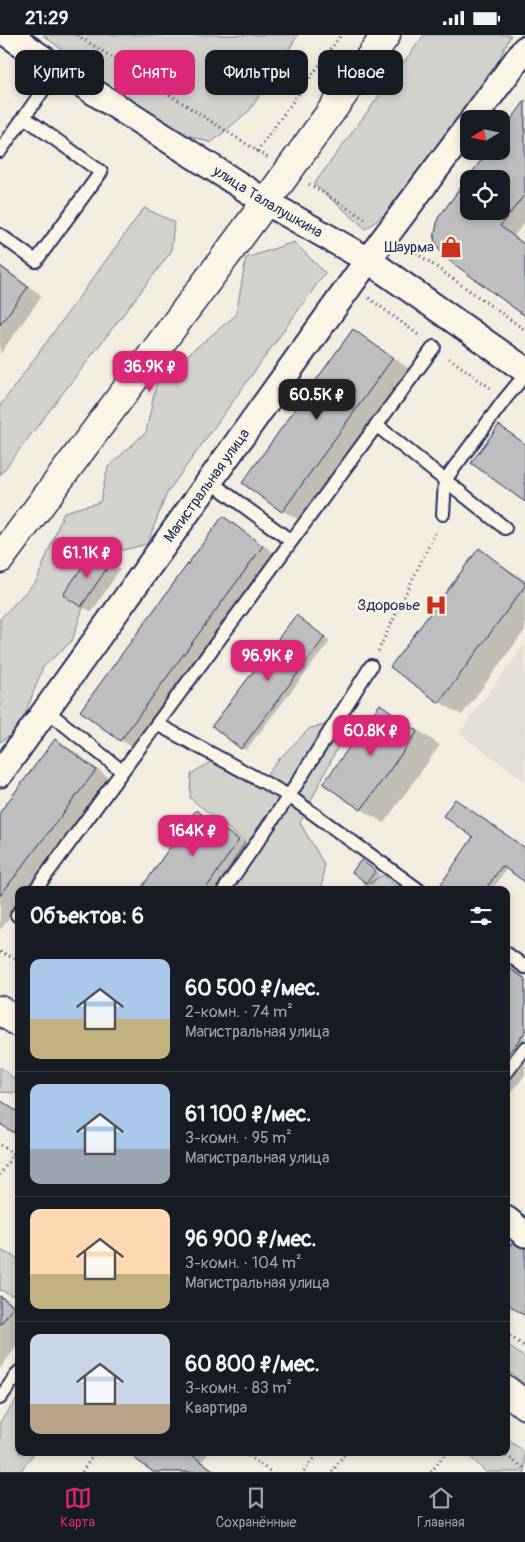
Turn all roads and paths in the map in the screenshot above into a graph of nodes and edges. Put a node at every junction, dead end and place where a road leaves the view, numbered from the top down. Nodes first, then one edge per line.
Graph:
1 (77, 35) edge
2 (341, 35) edge
3 (386, 35) edge
4 (13, 36) edge
5 (525, 49) edge
6 (32, 50) edge
7 (40, 95) edge
8 (99, 95) edge
9 (481, 110) edge
10 (24, 117) junction
11 (460, 137) edge
12 (0, 151) edge
13 (257, 151) junction
14 (288, 171) junction
15 (266, 202) junction
16 (389, 233) junction
17 (0, 235) edge
18 (368, 260) junction
19 (525, 329) edge
20 (434, 347) dead end
21 (525, 370) edge
22 (525, 375) edge
23 (376, 425) junction
24 (444, 480) junction
25 (211, 482) junction
26 (443, 514) joint
27 (505, 528) dead end
28 (291, 541) junction
29 (0, 559) edge
30 (370, 666) joint
31 (46, 710) junction
32 (157, 724) junction
33 (122, 771) junction
34 (0, 774) edge
35 (289, 796) junction
36 (38, 886) edge
37 (227, 886) edge
38 (413, 886) edge
39 (0, 952) edge
40 (510, 956) edge
41 (15, 958) edge
42 (525, 967) edge
43 (0, 1009) edge
44 (15, 1020) edge
45 (525, 1048) edge
46 (510, 1068) edge
47 (0, 1145) edge
48 (15, 1152) edge
49 (13, 1154) junction
50 (0, 1175) edge
51 (510, 1222) edge
52 (525, 1234) edge
53 (510, 1336) edge
54 (525, 1347) edge
55 (15, 1377) edge
56 (510, 1393) edge
57 (0, 1398) edge
58 (525, 1405) edge
59 (93, 1456) edge
60 (248, 1456) edge
61 (315, 1456) edge
62 (343, 1456) edge
63 (444, 1456) edge
64 (506, 1456) edge
65 (525, 1469) edge
66 (82, 1472) edge
67 (271, 1472) edge
68 (304, 1472) edge
69 (332, 1472) edge
70 (431, 1472) edge

1 - 13 path
2 - 13 path
3 - 14 main road
4 - 6 street, улица Талалушкина
5 - 9 street
7 - 10 lane
8 - 15 street, улица Талалушкина
10 - 12 lane
10 - 17 lane
11 - 16 street, Магистральная улица
13 - 14 path
14 - 15 main road
14 - 16 path
15 - 18 street, улица Талалушкина
15 - 29 main road
16 - 18 street, Магистральная улица
16 - 19 path
18 - 21 street, улица Талалушкина
18 - 25 street, Магистральная улица
20 - 23 lane
22 - 24 lane
23 - 24 lane
23 - 28 lane
24 - 26 lane
24 - 27 lane
25 - 28 lane
25 - 31 street, Магистральная улица
26 - 30 path
28 - 32 lane
30 - 35 lane
31 - 33 lane
31 - 34 street, Магистральная улица
32 - 33 lane
32 - 35 lane
33 - 36 lane
35 - 37 lane
35 - 38 lane
39 - 41 path
40 - 42 lane
43 - 44 main road
45 - 46 lane
47 - 49 path
48 - 49 path
49 - 50 path
51 - 52 street
53 - 54 path
55 - 57 lane
56 - 58 main road
59 - 66 path
60 - 67 path
61 - 68 path
62 - 69 path
63 - 70 path
64 - 65 path

